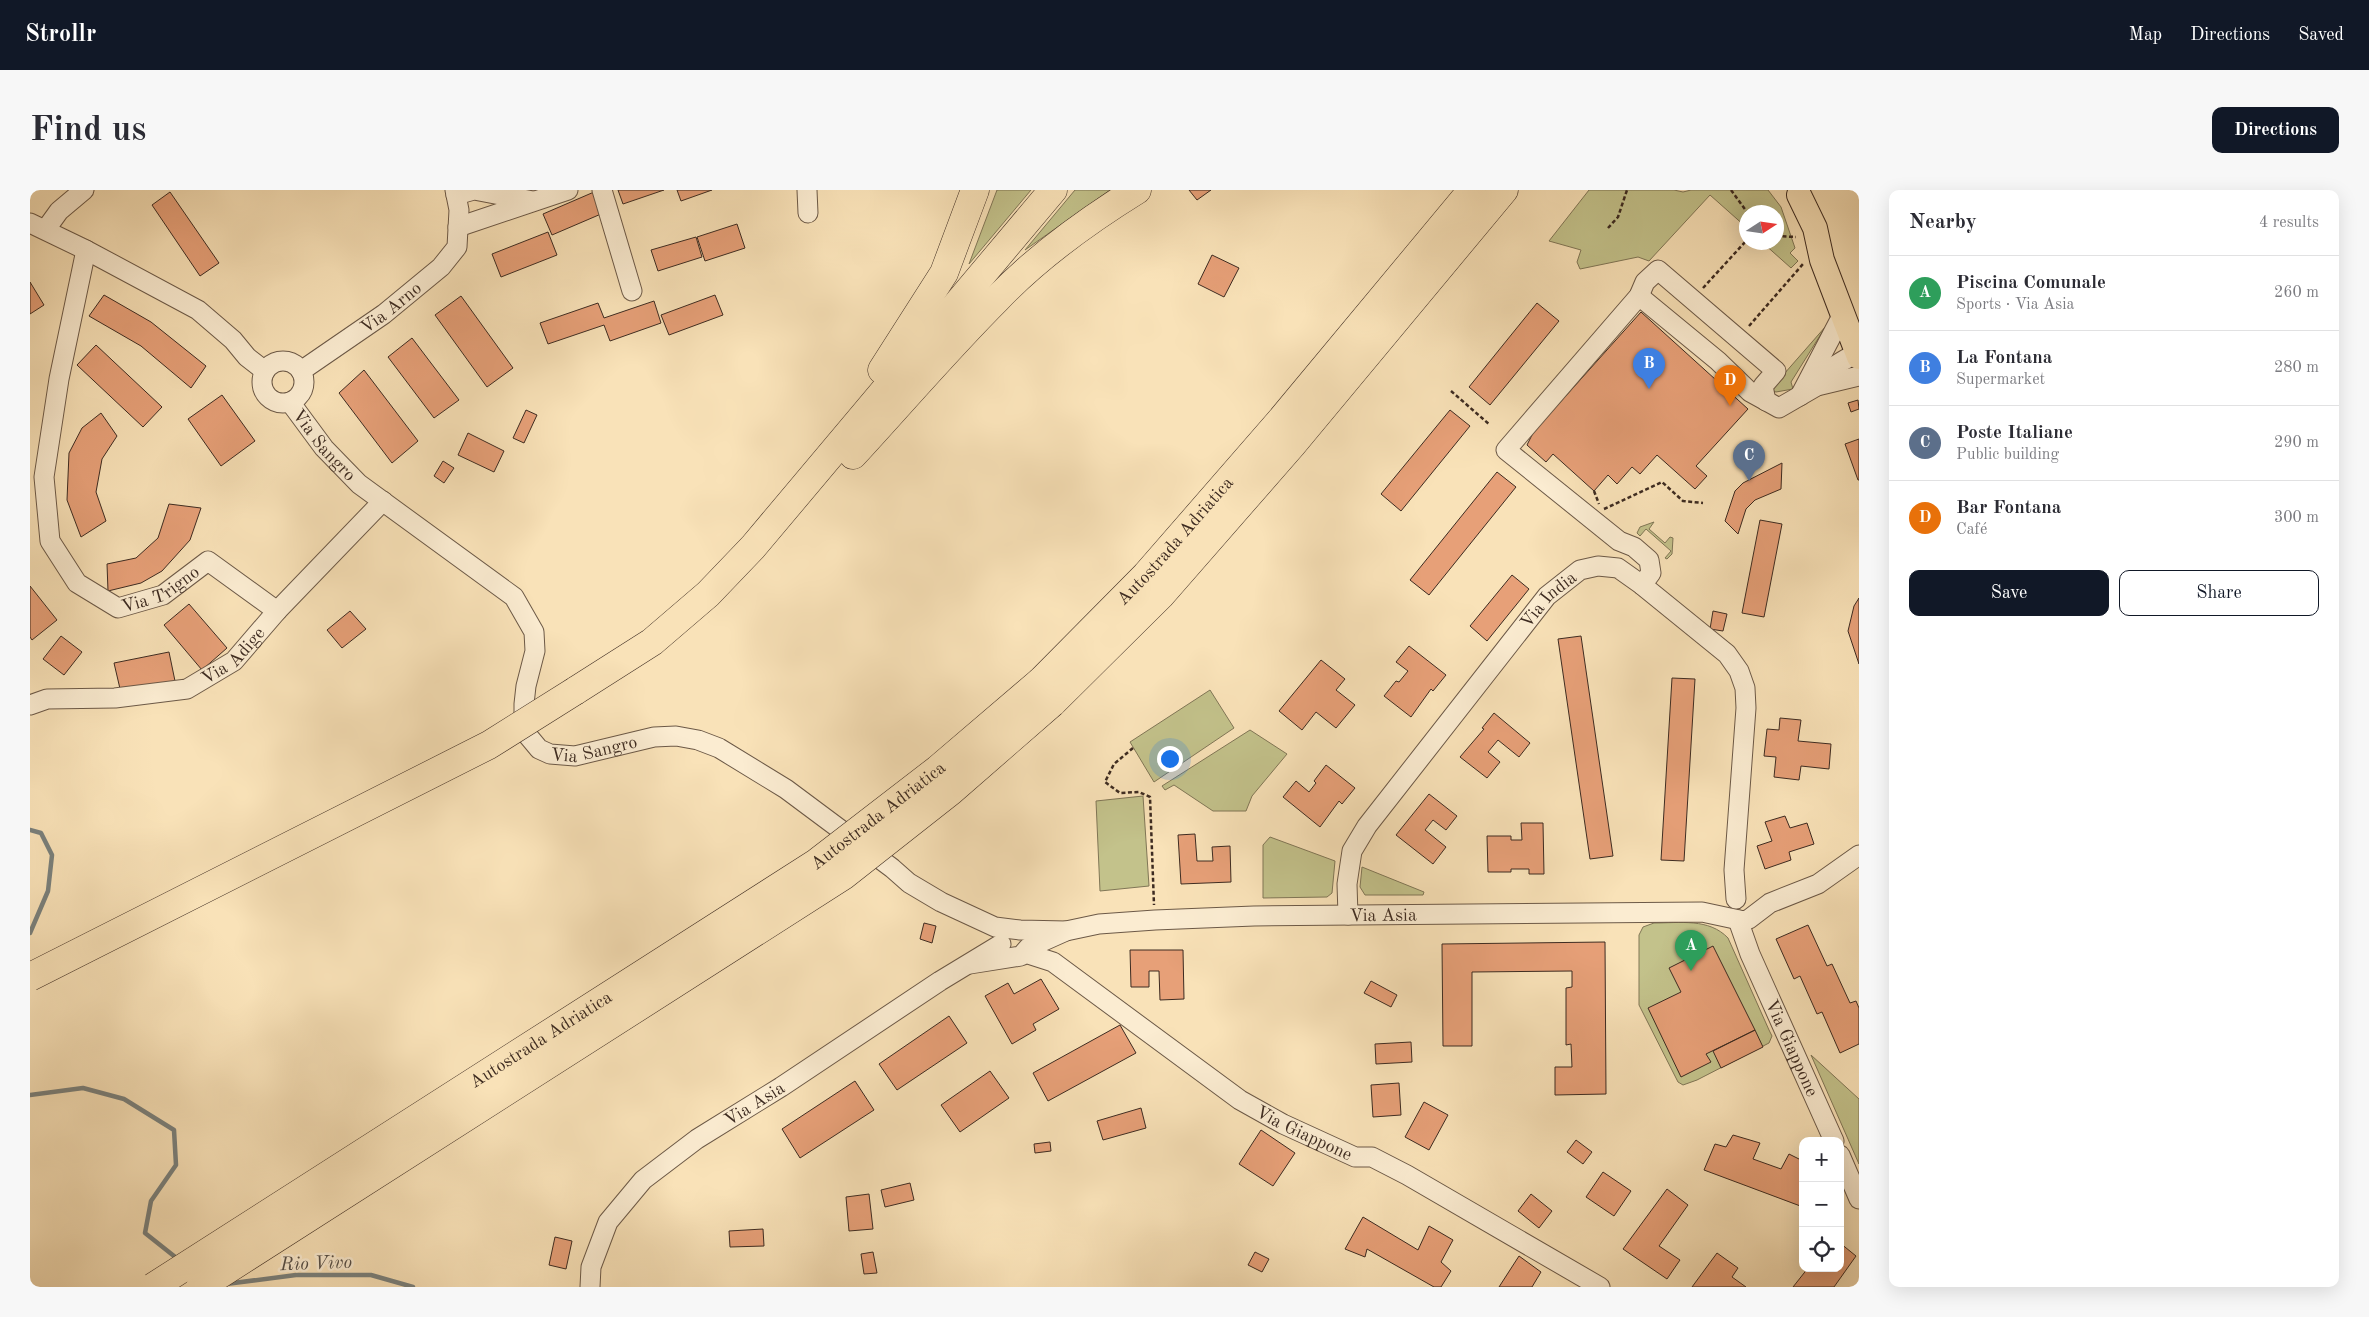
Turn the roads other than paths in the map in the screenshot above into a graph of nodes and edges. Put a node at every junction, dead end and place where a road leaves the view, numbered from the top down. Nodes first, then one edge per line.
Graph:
1 (84, 190) edge
2 (518, 190) edge
3 (568, 190) edge
4 (602, 190) edge
5 (807, 190) edge
6 (975, 190) edge
7 (1053, 190) edge
8 (1137, 190) edge
9 (1472, 190) edge
10 (1504, 190) edge
11 (1794, 192) edge
12 (455, 193) edge
13 (537, 202) junction
14 (808, 213) dead end
15 (38, 226) edge
16 (458, 227) junction
17 (86, 250) junction
18 (1814, 261) junction
19 (632, 291) dead end
20 (1639, 296) junction
21 (1842, 314) junction
22 (1856, 349) edge
23 (1816, 366) junction
24 (265, 371) junction
25 (301, 371) junction
26 (1859, 376) edge
27 (1817, 386) junction
28 (1800, 396) junction
29 (1766, 401) junction
30 (290, 402) junction
31 (383, 501) junction
32 (753, 548) junction
33 (1642, 585) junction
34 (277, 611) junction
35 (1047, 692) junction
36 (30, 705) edge
37 (1859, 855) edge
38 (1742, 909) junction
39 (1348, 915) junction
40 (1066, 931) junction
41 (1006, 934) junction
42 (1046, 940) junction
43 (1023, 953) junction
44 (1053, 962) junction
45 (970, 964) junction
46 (30, 977) edge
47 (1832, 1137) edge
48 (1844, 1164) edge
49 (1859, 1199) edge
50 (153, 1287) edge
51 (200, 1287) edge
52 (590, 1287) edge
53 (1600, 1287) edge

1 - 15 street
2 - 13 street
3 - 13 street
4 - 19 street
5 - 14 street
6 - 32 highway
7 - 32 highway
8 - 32 highway
9 - 35 highway, Autostrada Adriatica
10 - 35 highway, Autostrada Adriatica
11 - 18 main road
11 - 18 main road
12 - 13 street, Via Arno
12 - 16 street, Via Arno
13 - 16 street
15 - 17 street
16 - 25 street, Via Arno
17 - 24 street
17 - 34 street, Via Trigno
18 - 21 main road
20 - 29 street
20 - 29 street
20 - 33 street
21 - 22 main road
21 - 23 street
22 - 23 street
22 - 27 street
23 - 28 street
24 - 25 street
24 - 30 street, Via Sangro
25 - 30 street, Via Sangro
26 - 27 street
27 - 28 street
28 - 29 street
30 - 31 street, Via Sangro
31 - 34 street, Via Adige
31 - 41 street, Via Sangro
32 - 46 highway, bridge
33 - 38 street, Via India
33 - 39 street, Via India
34 - 36 street, Via Adige
35 - 50 highway, Autostrada Adriatica, bridge
35 - 51 highway, Autostrada Adriatica, bridge
37 - 38 street
38 - 39 street, Via Asia
38 - 47 street, Via Giappone
39 - 40 street, Via Asia
40 - 41 street, Via Asia
40 - 42 street, Via Asia
41 - 43 street
41 - 43 street
41 - 45 street, Via Asia
42 - 43 street, Via Asia
42 - 44 street
43 - 44 street, Via Giappone
43 - 45 street, Via Asia
44 - 53 street, Via Giappone
45 - 52 street, Via Asia
48 - 49 street

